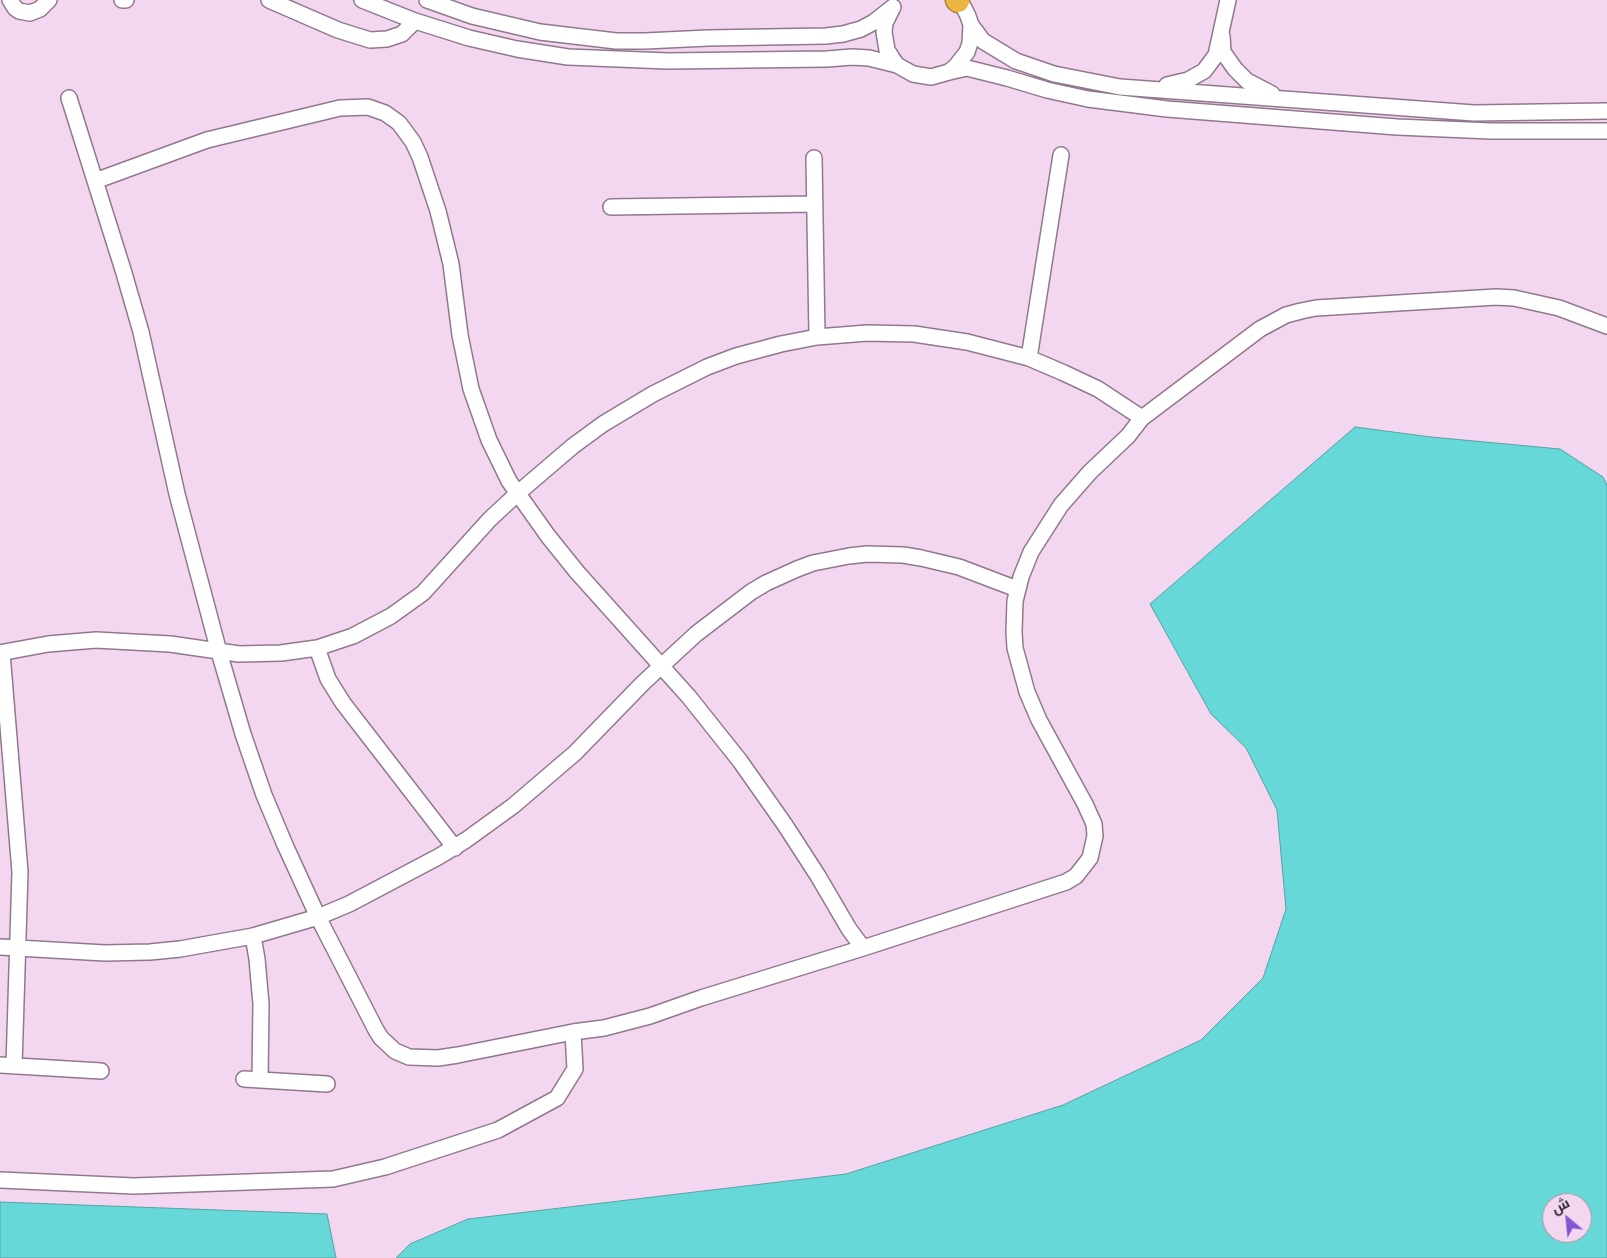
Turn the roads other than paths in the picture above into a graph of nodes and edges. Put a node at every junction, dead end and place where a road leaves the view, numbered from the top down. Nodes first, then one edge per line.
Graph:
1 (10, 0) edge
2 (49, 0) edge
3 (269, 0) edge
4 (362, 0) edge
5 (426, 0) edge
6 (957, 0) edge
7 (1228, 0) edge
8 (896, 3) edge
9 (415, 21) junction
10 (971, 25) junction
11 (1221, 30) junction
12 (897, 65) junction
13 (949, 72) junction
14 (1152, 89) junction
15 (1279, 97) junction
16 (69, 98) dead end
17 (1607, 111) edge
18 (1607, 130) edge
19 (1061, 155) dead end
20 (814, 158) dead end
21 (95, 181) junction
22 (815, 204) junction
23 (611, 207) dead end
24 (1607, 326) edge
25 (817, 337) junction
26 (1029, 358) junction
27 (1142, 418) junction
28 (518, 493) junction
29 (1018, 589) junction
30 (317, 648) junction
31 (219, 652) junction
32 (1, 653) edge
33 (661, 666) junction
34 (454, 848) junction
35 (318, 917) junction
36 (252, 936) junction
37 (0, 947) edge
38 (863, 948) junction
39 (18, 949) junction
40 (573, 1032) junction
41 (7, 1066) edge
42 (101, 1071) dead end
43 (244, 1079) dead end
44 (260, 1080) junction
45 (327, 1084) dead end
46 (0, 1180) edge

1 - 2 street
3 - 9 street
4 - 9 street
5 - 8 street
6 - 10 street
7 - 11 street
8 - 12 street
9 - 12 street
10 - 13 street
10 - 14 street
11 - 14 street
11 - 15 street
12 - 13 street
13 - 18 street
14 - 15 street
15 - 17 street
16 - 21 street
19 - 26 street
20 - 22 street
21 - 28 street
21 - 31 street
22 - 23 street
22 - 25 street
24 - 27 street
25 - 26 street
25 - 28 street
26 - 27 street
27 - 29 street
28 - 30 street
28 - 33 street
29 - 33 street
29 - 38 street
30 - 31 street
30 - 34 street
31 - 32 street
31 - 35 street
32 - 39 street
33 - 34 street
33 - 38 street
34 - 35 street
35 - 36 street
35 - 40 street
36 - 39 street
36 - 44 street
37 - 39 street
38 - 40 street
39 - 41 street
40 - 46 street
41 - 42 street
43 - 44 street
44 - 45 street

